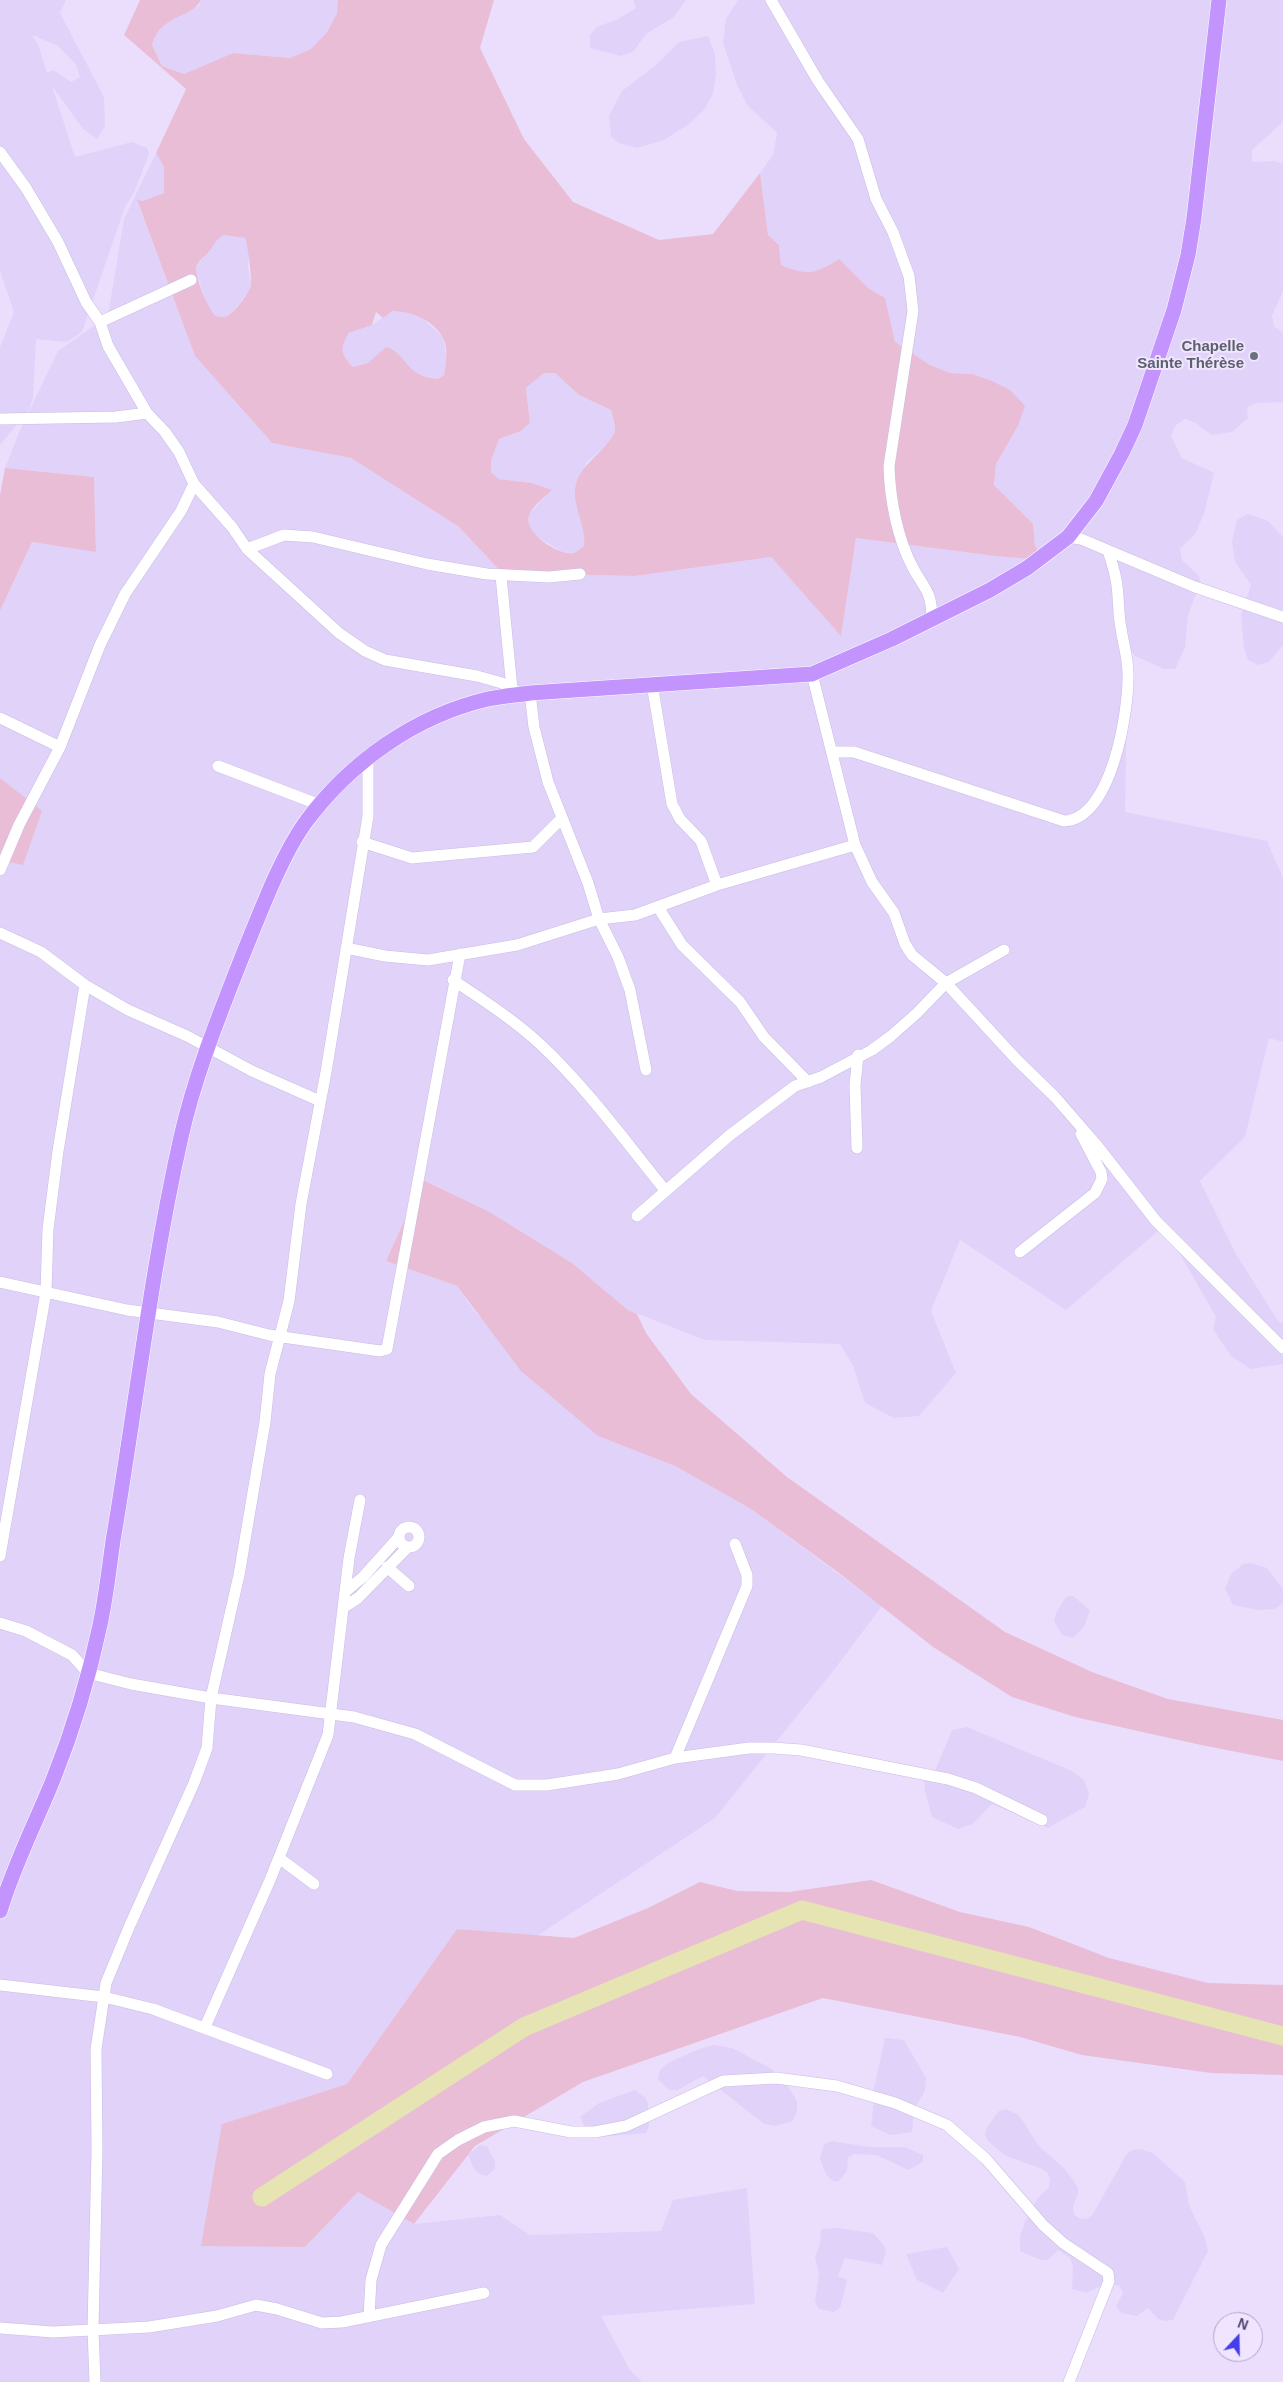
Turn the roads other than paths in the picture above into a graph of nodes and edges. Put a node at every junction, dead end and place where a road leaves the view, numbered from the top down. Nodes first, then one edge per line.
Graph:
1 (771, 0) edge
2 (1220, 0) edge
3 (0, 152) edge
4 (191, 280) dead end
5 (100, 322) junction
6 (147, 413) junction
7 (0, 419) edge
8 (194, 484) junction
9 (1068, 536) junction
10 (246, 549) junction
11 (1109, 553) junction
12 (580, 574) dead end
13 (501, 576) junction
14 (932, 617) junction
15 (1283, 617) edge
16 (812, 674) junction
17 (652, 684) junction
18 (521, 692) junction
19 (0, 718) edge
20 (60, 747) junction
21 (832, 752) junction
22 (368, 757) junction
23 (218, 766) dead end
24 (320, 805) junction
25 (562, 818) junction
26 (362, 842) junction
27 (855, 845) junction
28 (0, 870) edge
29 (717, 885) junction
30 (658, 907) junction
31 (598, 919) junction
32 (0, 933) edge
33 (346, 948) junction
34 (1004, 950) dead end
35 (460, 954) junction
36 (454, 980) junction
37 (946, 983) junction
38 (85, 985) junction
39 (208, 1046) junction
40 (858, 1055) junction
41 (646, 1070) dead end
42 (808, 1082) junction
43 (320, 1101) junction
44 (1071, 1115) junction
45 (857, 1148) dead end
46 (665, 1190) junction
47 (637, 1216) dead end
48 (1020, 1252) dead end
49 (0, 1282) edge
50 (46, 1292) junction
51 (147, 1313) junction
52 (280, 1335) junction
53 (1283, 1348) edge
54 (360, 1500) dead end
55 (398, 1538) junction
56 (2, 1542) edge
57 (734, 1544) dead end
58 (408, 1547) junction
59 (0, 1556) edge
60 (387, 1567) junction
61 (409, 1586) dead end
62 (346, 1591) junction
63 (344, 1607) junction
64 (0, 1623) edge
65 (88, 1673) junction
66 (211, 1698) junction
67 (332, 1714) junction
68 (675, 1758) junction
69 (1042, 1820) dead end
70 (279, 1858) junction
71 (314, 1884) dead end
72 (0, 1911) edge
73 (0, 1985) edge
74 (104, 1997) junction
75 (205, 2027) junction
76 (327, 2074) dead end
77 (484, 2293) dead end
78 (369, 2317) junction
79 (0, 2328) edge
80 (93, 2329) junction
81 (95, 2382) edge
82 (1069, 2382) edge

1 - 14 street
2 - 9 main road
3 - 5 street
4 - 5 street
5 - 6 street
6 - 7 street
6 - 8 street
8 - 10 street
8 - 20 street
9 - 11 street
9 - 14 main road
10 - 13 street
10 - 18 street
11 - 15 street
11 - 21 street
12 - 13 street
13 - 18 street
14 - 16 main road
16 - 17 main road
16 - 21 street
17 - 18 main road
17 - 29 street
18 - 22 main road
18 - 25 street
19 - 20 street
20 - 28 street
21 - 27 street
22 - 24 main road
22 - 26 street
23 - 24 street
24 - 39 main road
25 - 26 street
25 - 31 street
26 - 33 street
27 - 29 street
27 - 37 street
29 - 30 street
30 - 31 street
30 - 42 street
31 - 35 street
31 - 41 street
32 - 38 street
33 - 35 street
33 - 43 street
34 - 37 street
35 - 36 street
36 - 46 street
36 - 52 street
37 - 40 street
37 - 44 street
38 - 39 street
38 - 50 street
39 - 43 street
39 - 51 main road
40 - 42 street
40 - 45 street
42 - 46 street
43 - 52 street
44 - 48 street
44 - 53 street
46 - 47 street
49 - 50 street
50 - 51 street
50 - 56 street
51 - 52 street
51 - 65 main road
52 - 66 street
54 - 62 street
55 - 58 street
55 - 58 street
55 - 62 street
56 - 59 street
57 - 68 street
58 - 60 street
60 - 61 street
60 - 63 street
62 - 63 street
63 - 67 street
64 - 65 street
65 - 66 street
65 - 72 main road
66 - 67 street
66 - 74 street
67 - 68 street
67 - 70 street
68 - 69 street
70 - 71 street
70 - 75 street
73 - 74 street
74 - 75 street
74 - 80 street
75 - 76 street
77 - 78 street
78 - 80 street
78 - 82 street
79 - 80 street
80 - 81 street

